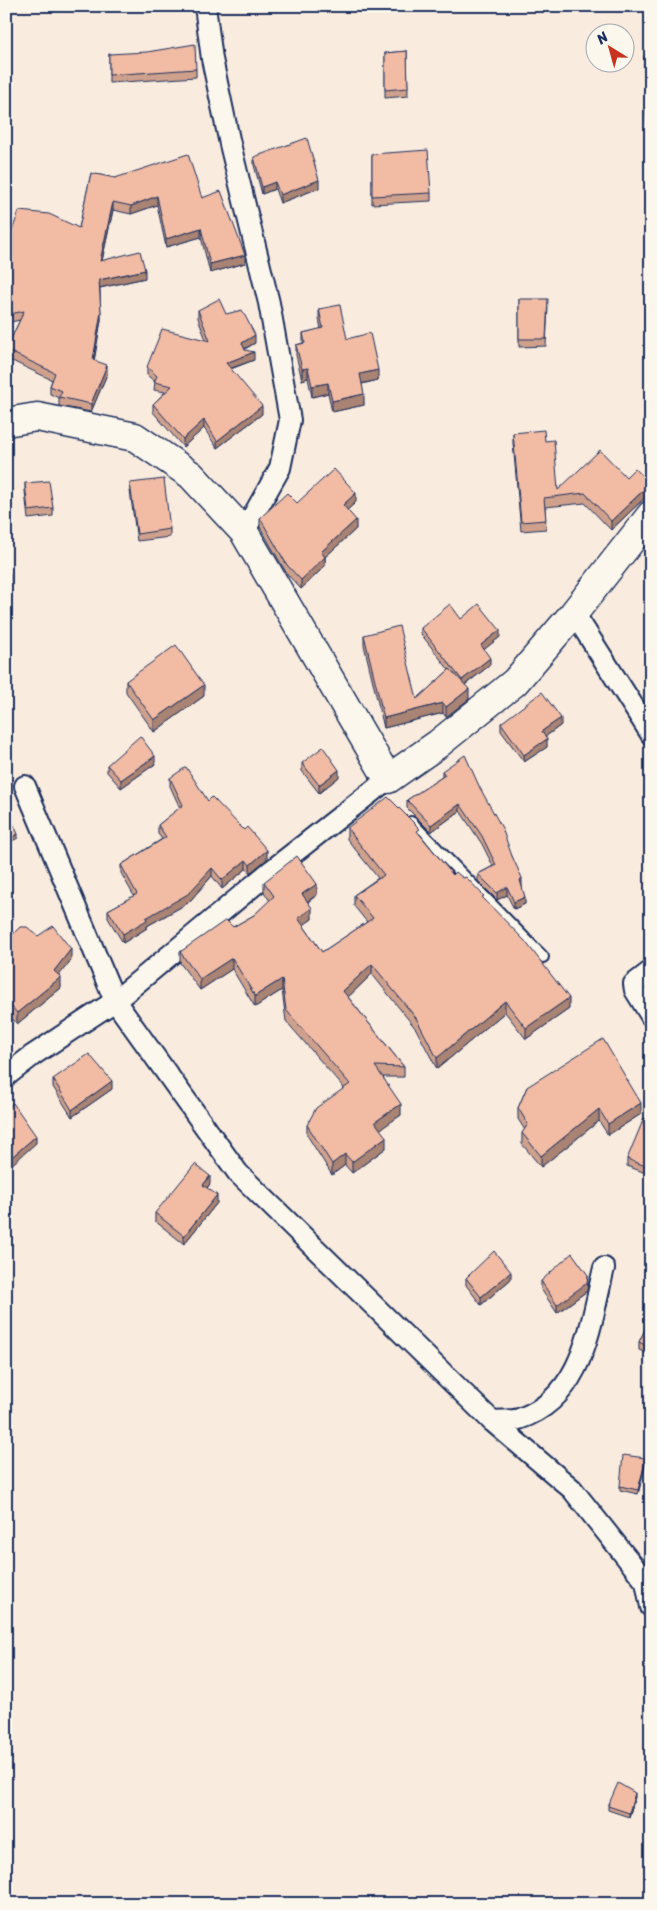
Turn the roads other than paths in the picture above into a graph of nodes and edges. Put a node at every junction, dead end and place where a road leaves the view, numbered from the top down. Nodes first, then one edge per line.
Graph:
1 (205, 6) edge
2 (6, 422) edge
3 (651, 515) edge
4 (244, 532) junction
5 (574, 613) junction
6 (651, 734) edge
7 (25, 786) dead end
8 (383, 787) junction
9 (405, 816) edge
10 (543, 957) dead end
11 (651, 971) edge
12 (116, 1001) junction
13 (651, 1016) edge
14 (6, 1076) edge
15 (604, 1268) dead end
16 (492, 1420) junction
17 (651, 1607) edge

1 - 4 street
2 - 4 street
3 - 5 street
4 - 8 street
5 - 6 street
5 - 8 street
7 - 12 street
8 - 12 street
9 - 10 lane
11 - 13 street
12 - 14 street
12 - 16 street
15 - 16 street
16 - 17 street

